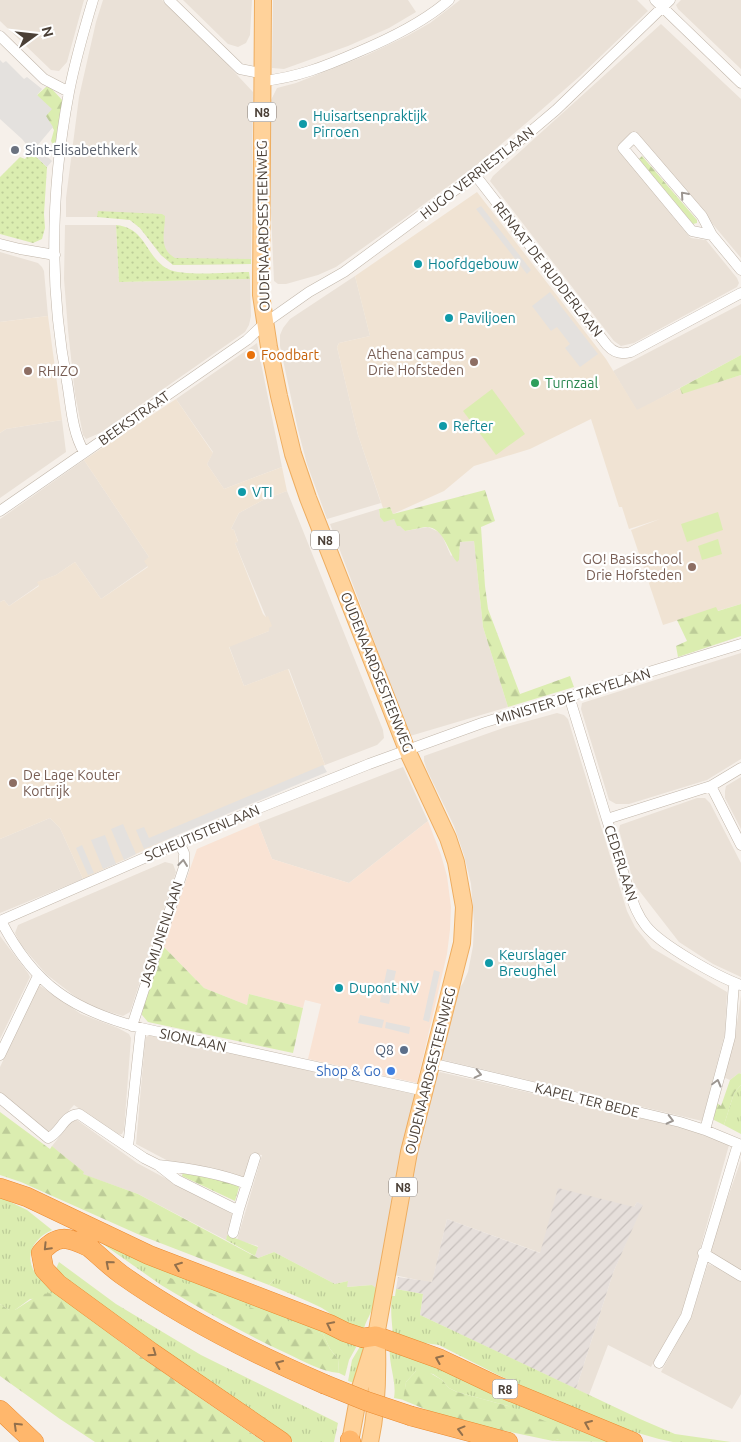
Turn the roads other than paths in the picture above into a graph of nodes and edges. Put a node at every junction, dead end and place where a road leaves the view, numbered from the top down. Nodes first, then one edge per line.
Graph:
1 (93, 0) edge
2 (169, 0) edge
3 (263, 0) edge
4 (449, 0) edge
5 (655, 0) edge
6 (670, 0) edge
7 (663, 8) junction
8 (0, 36) edge
9 (262, 76) junction
10 (741, 83) edge
11 (69, 92) junction
12 (476, 176) junction
13 (712, 235) junction
14 (0, 244) edge
15 (55, 255) junction
16 (741, 270) edge
17 (741, 293) edge
18 (265, 323) junction
19 (84, 452) junction
20 (0, 511) edge
21 (741, 644) edge
22 (569, 696) junction
23 (407, 750) junction
24 (741, 768) edge
25 (711, 786) junction
26 (607, 819) junction
27 (179, 842) junction
28 (741, 845) edge
29 (0, 921) edge
30 (38, 976) junction
31 (738, 984) edge
32 (136, 1027) junction
33 (0, 1055) edge
34 (431, 1063) junction
35 (425, 1091) junction
36 (0, 1098) edge
37 (705, 1130) junction
38 (739, 1144) edge
39 (128, 1147) junction
40 (255, 1158) dead end
41 (158, 1164) junction
42 (247, 1184) junction
43 (0, 1188) edge
44 (28, 1197) junction
45 (239, 1210) junction
46 (233, 1233) dead end
47 (91, 1248) junction
48 (704, 1254) junction
49 (741, 1276) edge
50 (376, 1336) junction
51 (659, 1363) dead end
52 (0, 1410) edge
53 (350, 1441) edge
54 (34, 1442) edge
55 (282, 1442) edge
56 (370, 1442) edge
57 (508, 1442) edge
58 (633, 1442) edge

1 - 11 street
2 - 9 street
3 - 9 main road, OUDENAARDSESTEENWEG / N8
4 - 9 street
5 - 7 street
6 - 7 street, HUGO VERRIESTLAAN
7 - 10 street
7 - 12 street, HUGO VERRIESTLAAN
8 - 11 street
9 - 18 main road, OUDENAARDSESTEENWEG / N8
11 - 15 street
12 - 17 street, RENAAT DE RUDDERLAAN
12 - 18 street, HUGO VERRIESTLAAN
13 -> 13 street
13 - 16 street
14 - 15 street
15 - 19 street
18 - 19 street, BEEKSTRAAT
18 - 23 main road, OUDENAARDSESTEENWEG / N8
19 - 20 street, BEEKSTRAAT
21 - 22 street, MINISTER DE TAEYELAAN
22 - 23 street, MINISTER DE TAEYELAAN
22 - 26 street, CEDERLAAN
23 - 27 street, SCHEUTISTENLAAN
23 - 34 main road, OUDENAARDSESTEENWEG / N8
24 - 25 street
25 - 26 street
25 - 28 street
26 - 31 street, CEDERLAAN
27 - 29 street, SCHEUTISTENLAAN
32 -> 27 street, JASMIJNENLAAN
29 - 30 street, SIONLAAN
30 - 32 street, SIONLAAN
30 - 33 street
37 -> 31 street, CEDERLAAN
32 - 35 street, SIONLAAN
32 - 39 street, JASMIJNENLAAN
34 - 35 main road, OUDENAARDSESTEENWEG / N8
34 -> 37 street, KAPEL TER BEDE
35 - 50 main road, OUDENAARDSESTEENWEG / N8
36 - 39 street
37 - 38 street, KAPEL TER BEDE
38 - 48 street
39 - 41 street
40 - 42 street
41 - 42 street
41 - 45 street
42 - 45 street
43 - 44 highway
44 - 47 highway
50 -> 44 highway
45 - 46 street
47 -> 55 highway
57 -> 47 highway, bridge
48 - 49 street
48 - 51 street
50 - 53 main road, OUDENAARDSESTEENWEG / N8
50 - 56 main road, OUDENAARDSESTEENWEG / N8
58 -> 50 highway, R8
54 -> 52 highway

